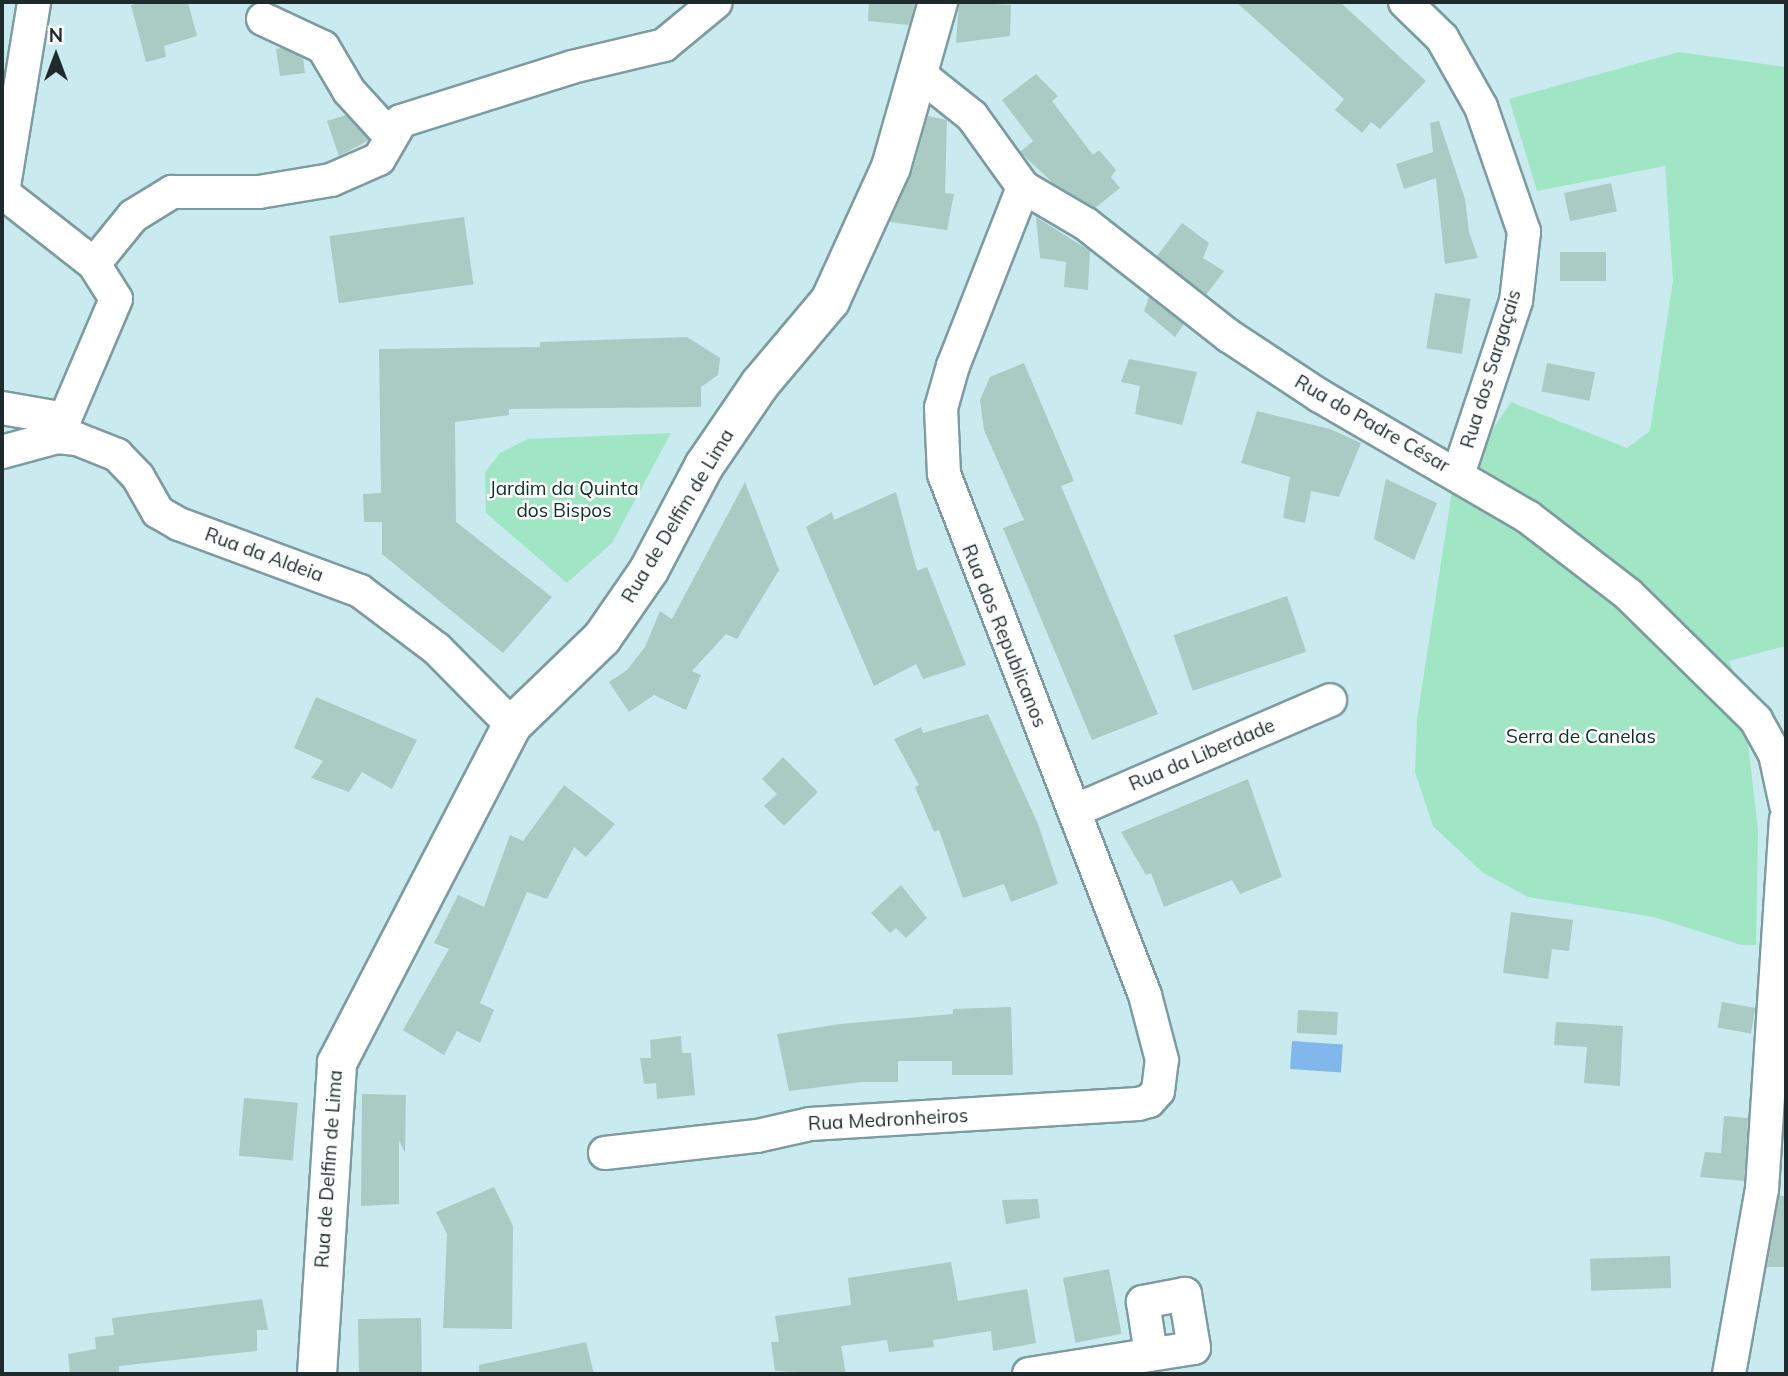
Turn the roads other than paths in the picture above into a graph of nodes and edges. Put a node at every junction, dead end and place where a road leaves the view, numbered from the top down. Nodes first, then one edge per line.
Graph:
1 (34, 2) edge
2 (716, 2) edge
3 (938, 2) edge
4 (1405, 2) edge
5 (263, 19) dead end
6 (918, 73) junction
7 (391, 137) junction
8 (1023, 187) junction
9 (2, 192) edge
10 (94, 264) junction
11 (2, 408) edge
12 (61, 428) junction
13 (2, 452) edge
14 (1458, 474) junction
15 (1331, 700) dead end
16 (512, 725) junction
17 (1786, 805) edge
18 (1074, 811) junction
19 (1786, 820) edge
20 (1162, 1082) joint
21 (605, 1153) dead end
22 (1774, 1191) edge
23 (1132, 1362) edge
24 (317, 1374) edge
25 (1028, 1374) edge
26 (1729, 1374) edge

1 - 9 street
2 - 7 street
3 - 6 main road, Rua de Delfim de Lima
4 - 14 street, Rua dos Sargaçais
5 - 7 street
6 - 8 street, Rua do Padre César
6 - 16 main road, Rua de Delfim de Lima
7 - 10 street
8 - 14 street, Rua do Padre César
8 - 18 street, Rua dos Republicanos
9 - 10 street
10 - 12 street
11 - 12 street
12 - 13 street, Rua da Aldeia
12 - 16 street, Rua da Aldeia
14 - 17 street, Rua do Padre César
15 - 18 street, Rua da Liberdade
16 - 24 main road, Rua de Delfim de Lima
18 - 20 street, Rua dos Republicanos
19 - 22 street
20 - 21 street, Rua Medronheiros
22 - 26 street
23 - 25 street

